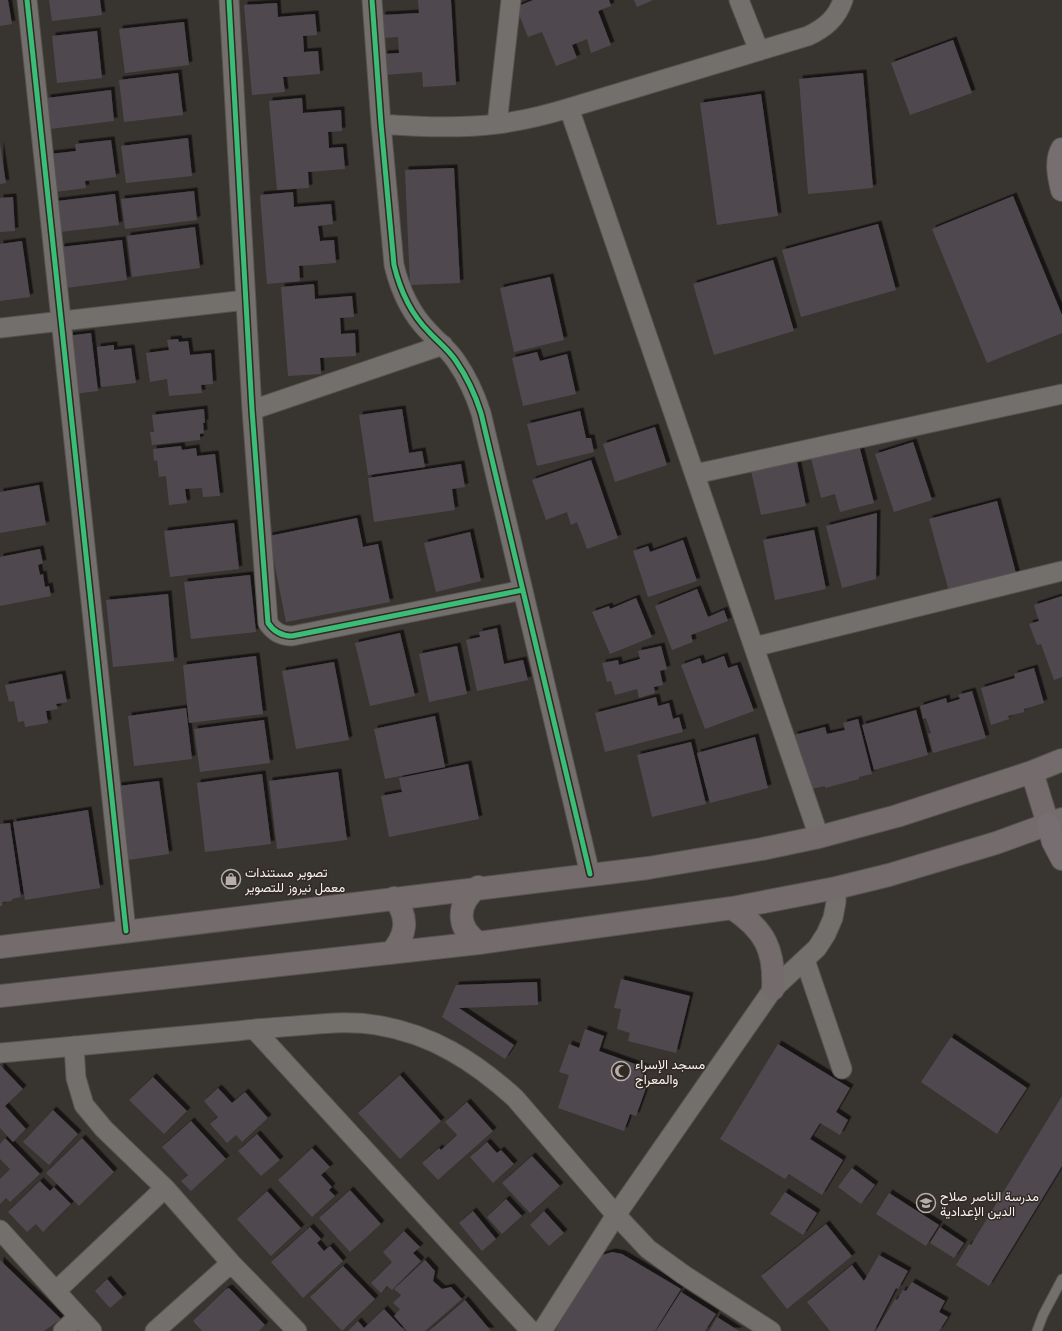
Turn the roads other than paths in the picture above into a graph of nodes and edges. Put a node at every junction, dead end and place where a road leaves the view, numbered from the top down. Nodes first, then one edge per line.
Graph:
1 (27, 0) edge
2 (229, 0) edge
3 (372, 0) edge
4 (512, 0) edge
5 (739, 0) edge
6 (843, 0) edge
7 (759, 51) junction
8 (569, 108) junction
9 (380, 124) junction
10 (497, 124) junction
11 (1062, 149) edge
12 (1062, 190) edge
13 (246, 300) junction
14 (61, 320) junction
15 (0, 328) edge
16 (443, 345) junction
17 (1062, 394) edge
18 (252, 410) junction
19 (695, 474) junction
20 (1062, 571) edge
21 (523, 590) junction
22 (754, 647) junction
23 (1062, 760) edge
24 (1032, 772) junction
25 (1055, 822) edge
26 (819, 837) junction
27 (1062, 859) edge
28 (590, 874) junction
29 (478, 888) junction
30 (836, 888) junction
31 (394, 898) junction
32 (732, 908) junction
33 (126, 931) junction
34 (479, 943) junction
35 (0, 947) edge
36 (391, 953) junction
37 (805, 960) junction
38 (773, 989) junction
39 (0, 996) edge
40 (254, 1029) junction
41 (74, 1046) junction
42 (0, 1053) edge
43 (842, 1069) dead end
44 (165, 1188) junction
45 (616, 1215) junction
46 (0, 1230) edge
47 (231, 1262) junction
48 (1062, 1279) edge
49 (56, 1291) junction
50 (78, 1317) junction
51 (63, 1331) edge
52 (92, 1331) edge
53 (155, 1331) edge
54 (297, 1331) edge
55 (531, 1331) edge
56 (542, 1331) edge
57 (771, 1331) edge
58 (1037, 1331) edge

1 - 14 street
2 - 13 street
3 - 9 street
4 - 10 street
5 - 7 street
6 - 7 street
7 - 8 street
8 - 10 street
8 - 19 street
9 - 10 street
9 - 16 street
11 - 12 highway
13 - 14 street
13 - 18 street
14 - 15 street
14 - 33 street
16 - 18 street
16 - 21 street
17 - 19 street
18 - 21 street
19 - 22 street
20 - 22 street
21 - 28 street
22 - 26 street
23 - 24 main road
24 - 25 main road
24 - 26 main road
25 - 27 highway
25 - 30 main road
26 - 28 main road
28 - 29 main road
29 - 31 main road
29 - 34 main road
30 - 32 main road
30 - 37 street
31 - 33 main road
31 - 36 main road
32 - 34 main road
32 - 38 main road
33 - 35 main road
34 - 36 main road
36 - 39 main road
37 - 38 street
37 - 43 street
38 - 45 street
40 - 41 street
40 - 45 street
40 - 55 street
41 - 42 street
41 - 44 street
44 - 47 street
44 - 49 street
45 - 56 street
45 - 57 street
46 - 49 street
47 - 53 street
47 - 54 street
48 - 58 lane
49 - 50 street
50 - 51 street
50 - 52 street

